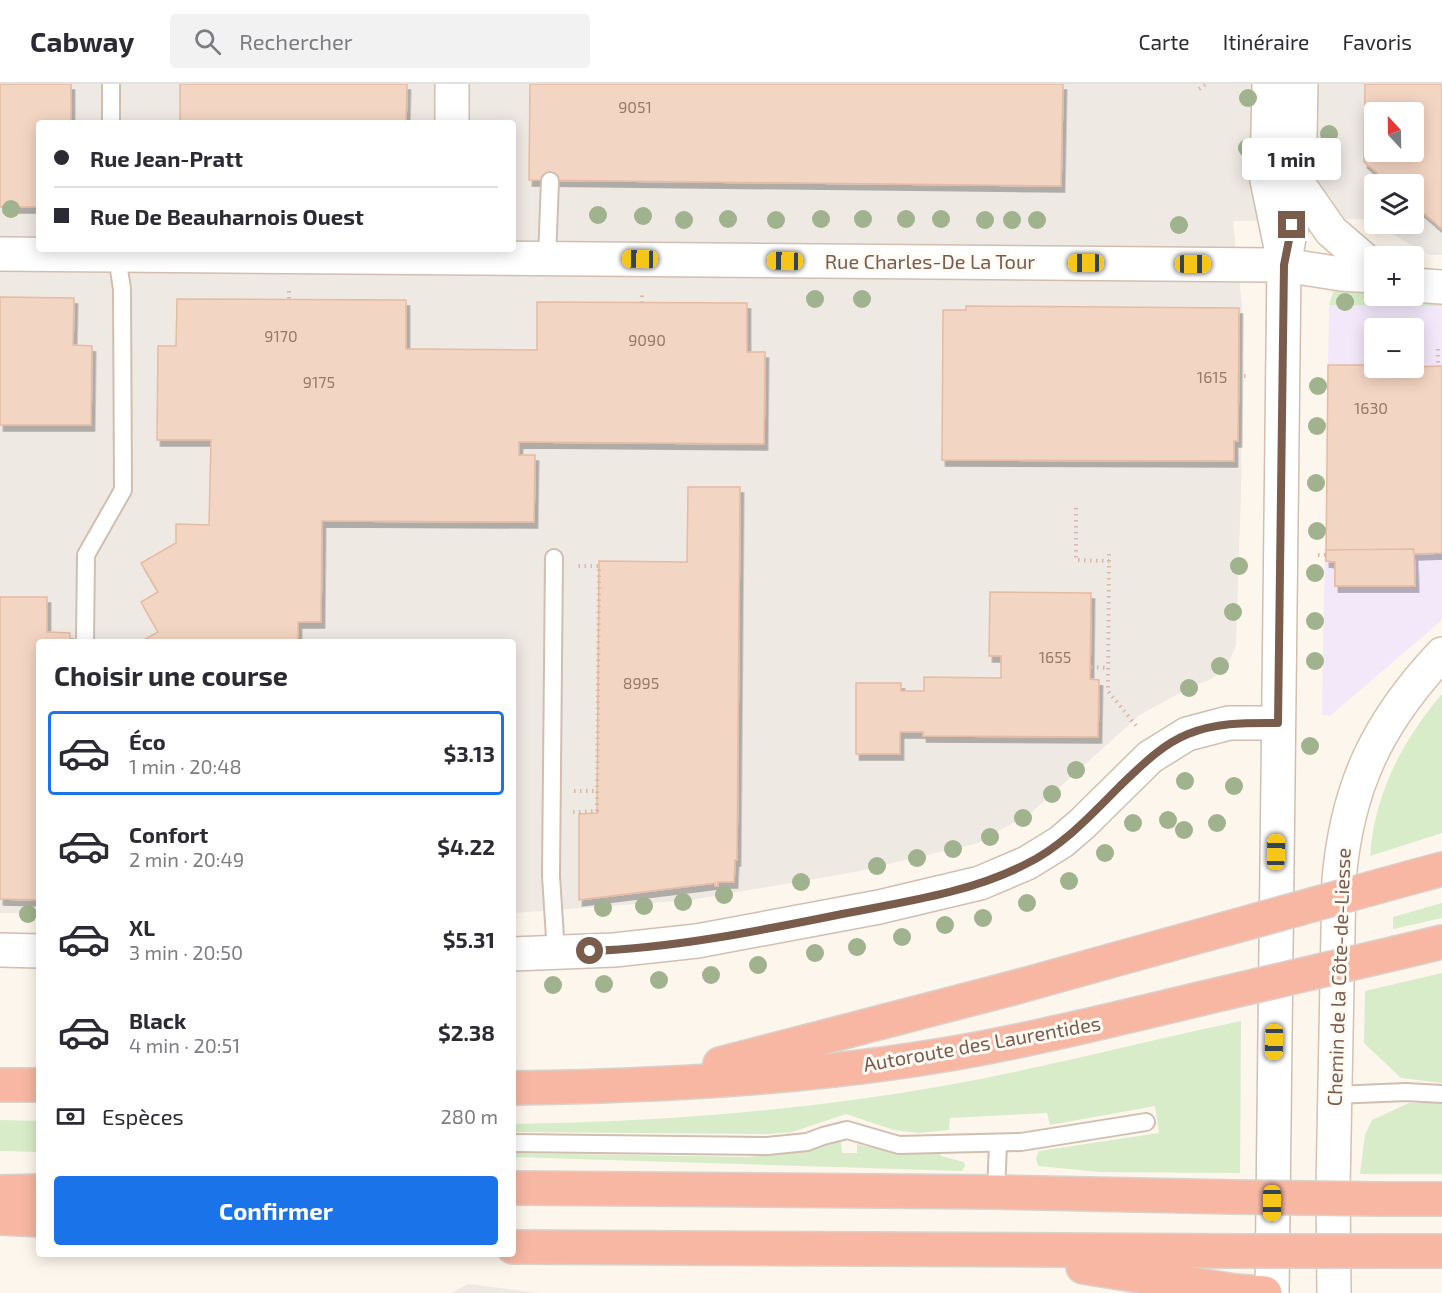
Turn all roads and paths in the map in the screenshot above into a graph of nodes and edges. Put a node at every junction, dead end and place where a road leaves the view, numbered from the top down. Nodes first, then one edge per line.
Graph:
1 (111, 84) edge
2 (452, 84) edge
3 (1206, 84) edge
4 (1269, 84) edge
5 (1301, 84) edge
6 (1199, 89) dead end
7 (111, 120) edge
8 (452, 120) edge
9 (550, 181) dead end
10 (1299, 185) junction
11 (116, 252) edge
12 (451, 253) edge
13 (0, 254) edge
14 (547, 258) junction
15 (1364, 259) edge
16 (1284, 265) junction
17 (1364, 275) edge
18 (1424, 286) edge
19 (1442, 287) edge
20 (289, 291) dead end
21 (642, 293) dead end
22 (289, 300) dead end
23 (642, 303) dead end
24 (1438, 349) dead end
25 (1438, 366) dead end
26 (1238, 376) dead end
27 (1250, 376) dead end
28 (1076, 508) dead end
29 (1109, 554) dead end
30 (1318, 555) dead end
31 (1326, 555) dead end
32 (554, 558) dead end
33 (1109, 561) junction
34 (599, 566) dead end
35 (85, 639) edge
36 (1442, 654) edge
37 (1091, 667) dead end
38 (1108, 668) junction
39 (1278, 723) junction
40 (1138, 728) dead end
41 (574, 812) dead end
42 (1425, 872) edge
43 (1442, 942) edge
44 (0, 950) edge
45 (36, 951) edge
46 (556, 953) junction
47 (516, 954) edge
48 (643, 1083) junction
49 (0, 1085) edge
50 (36, 1085) edge
51 (516, 1088) edge
52 (1442, 1094) edge
53 (1335, 1095) junction
54 (1146, 1122) dead end
55 (516, 1143) edge
56 (998, 1144) junction
57 (516, 1188) edge
58 (36, 1191) edge
59 (0, 1192) edge
60 (996, 1192) junction
61 (1442, 1199) edge
62 (0, 1218) edge
63 (36, 1220) edge
64 (516, 1247) edge
65 (983, 1251) junction
66 (1442, 1251) edge
67 (1250, 1292) edge
68 (1272, 1293) edge
69 (1334, 1293) edge

1 - 7 lane
2 - 8 street
3 - 6 path
4 - 16 street
5 - 10 street
9 - 14 lane
10 - 15 street
10 - 16 street
11 - 12 street, Rue Charles-De La Tour
11 - 13 street, Rue Charles-De La Tour
11 - 35 lane
12 - 14 street, Rue Charles-De La Tour
14 - 16 street, Rue Charles-De La Tour
16 - 17 street, Rue Charles-De La Tour
16 - 39 street
18 - 19 street
20 - 22 path
21 - 23 path
24 - 25 path
26 - 27 path
28 - 33 path
29 - 33 path
30 - 31 path
32 - 46 lane
33 - 38 path
34 - 41 path
36 - 53 street, Chemin de la Côte-de-Liesse
37 - 38 path
38 - 40 path
39 - 46 street
39 - 68 street
42 - 48 highway, bridge
43 - 48 highway, Autoroute des Laurentides, bridge
44 - 45 street
46 - 47 street
48 - 51 highway, Autoroute des Laurentides
49 - 50 highway
52 - 53 lane
53 - 69 street, Chemin de la Côte-de-Liesse
54 - 56 lane
55 - 56 lane
56 - 60 lane
57 - 60 highway
58 - 59 highway
60 - 61 highway, bridge
62 - 63 highway
64 - 65 highway
65 - 66 highway, bridge
65 - 67 highway

